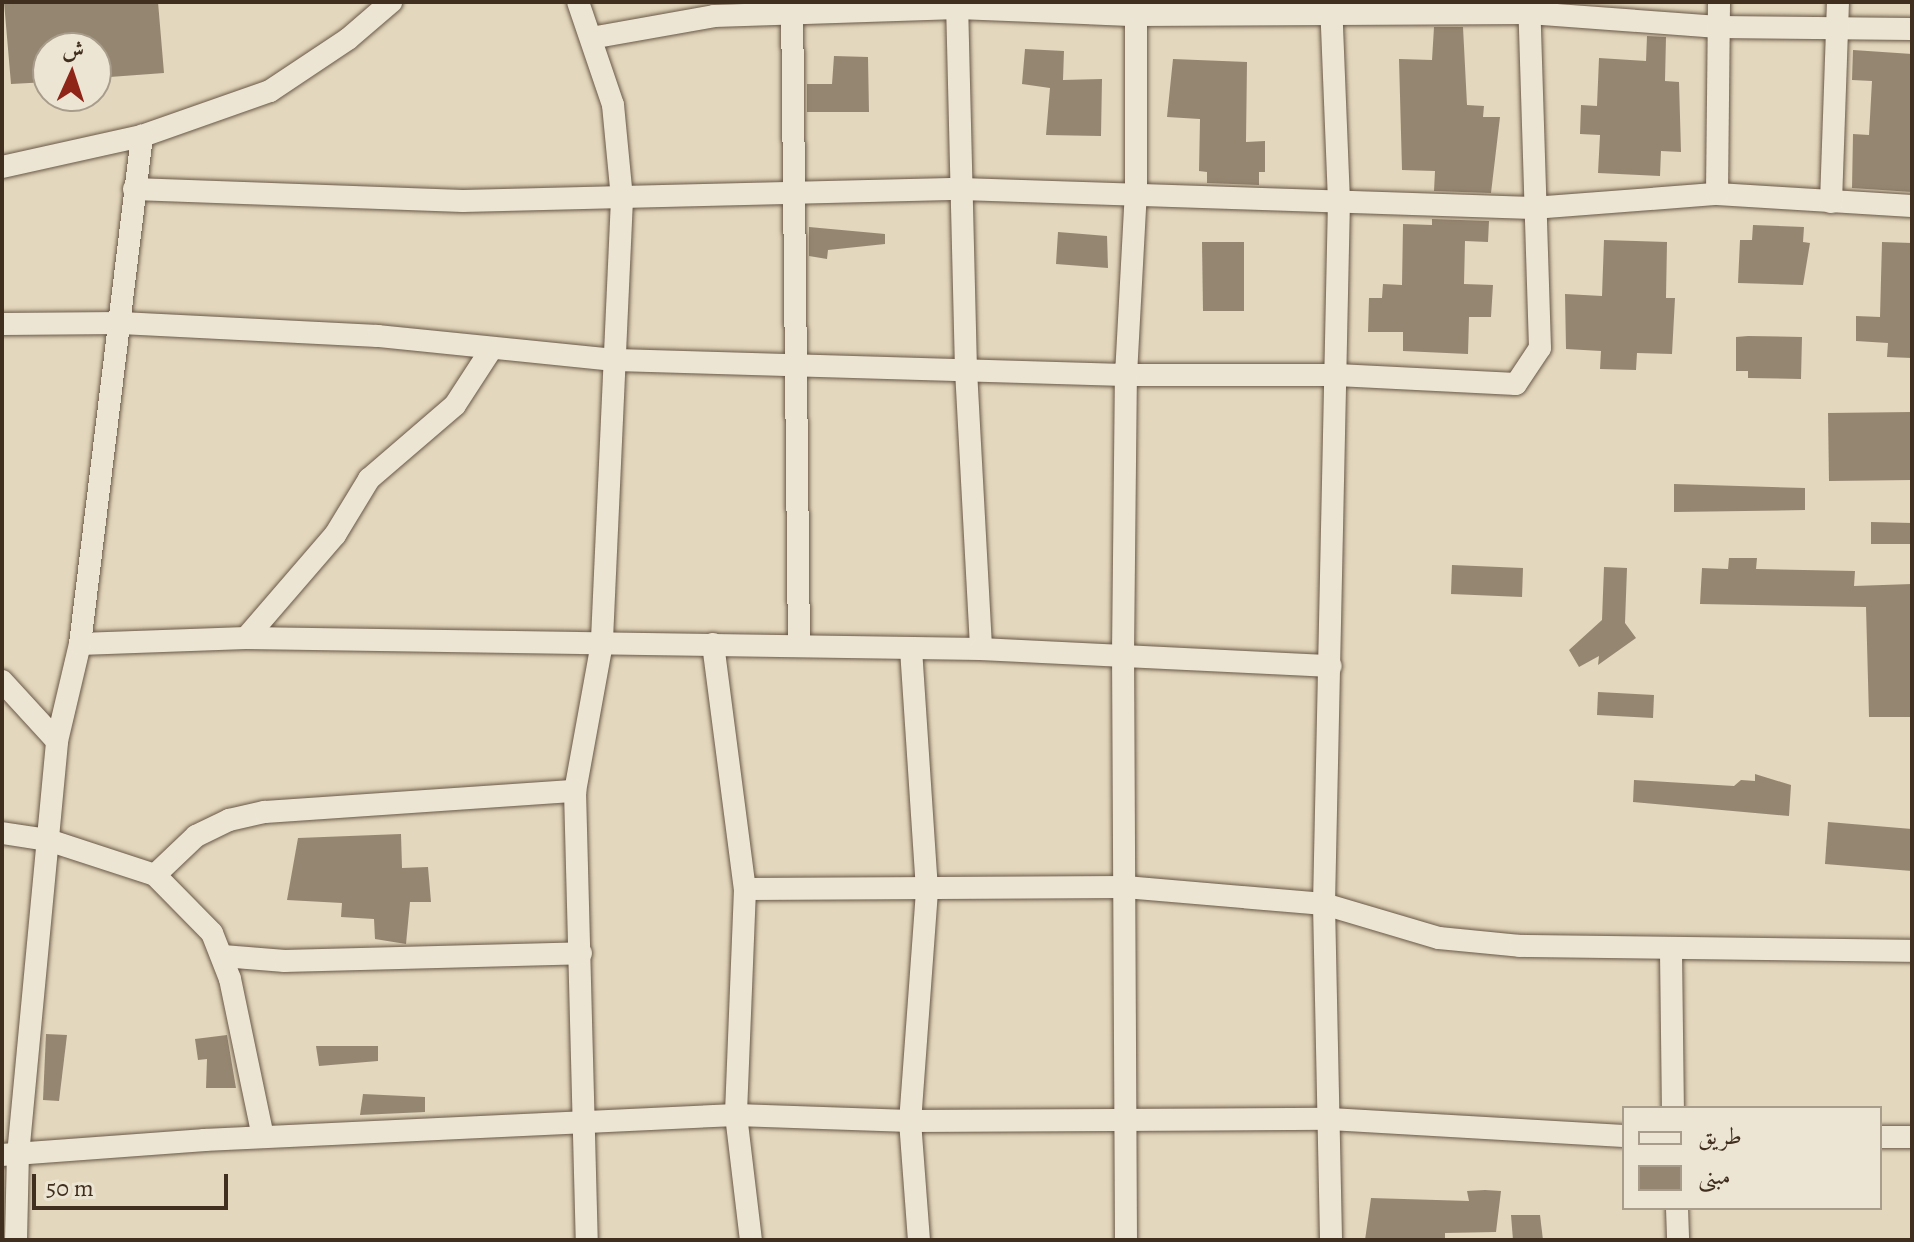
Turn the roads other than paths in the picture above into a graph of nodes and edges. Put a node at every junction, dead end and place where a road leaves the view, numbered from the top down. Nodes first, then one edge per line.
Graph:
1 (391, 2) edge
2 (578, 2) edge
3 (1719, 2) edge
4 (1838, 2) edge
5 (957, 5) edge
6 (792, 7) edge
7 (1331, 7) edge
8 (1136, 8) edge
9 (1529, 8) edge
10 (1718, 27) junction
11 (1841, 28) junction
12 (1912, 29) edge
13 (591, 38) junction
14 (142, 136) junction
15 (2, 167) edge
16 (134, 189) junction
17 (961, 189) junction
18 (793, 193) junction
19 (1136, 193) junction
20 (1717, 194) junction
21 (622, 199) junction
22 (1339, 200) junction
23 (1831, 202) junction
24 (1912, 206) edge
25 (1533, 208) junction
26 (121, 323) junction
27 (2, 324) edge
28 (492, 348) junction
29 (616, 360) junction
30 (793, 366) junction
31 (966, 370) junction
32 (1126, 375) junction
33 (1337, 375) junction
34 (246, 638) junction
35 (602, 643) junction
36 (80, 644) junction
37 (713, 644) junction
38 (799, 646) junction
39 (911, 649) junction
40 (981, 649) junction
41 (1123, 654) junction
42 (1331, 666) junction
43 (2, 681) edge
44 (57, 741) junction
45 (575, 791) junction
46 (2, 833) edge
47 (48, 840) junction
48 (155, 875) junction
49 (1125, 887) junction
50 (745, 889) junction
51 (927, 891) junction
52 (1324, 904) junction
53 (1912, 951) edge
54 (1671, 952) junction
55 (581, 953) junction
56 (223, 956) junction
57 (1673, 1106) edge
58 (736, 1115) junction
59 (1127, 1116) junction
60 (1330, 1119) junction
61 (585, 1121) junction
62 (910, 1121) junction
63 (1622, 1136) edge
64 (263, 1137) junction
65 (1882, 1137) edge
66 (1912, 1137) edge
67 (10, 1155) edge
68 (1677, 1210) edge
69 (16, 1240) edge
70 (587, 1240) edge
71 (751, 1240) edge
72 (919, 1240) edge
73 (1126, 1240) edge
74 (1331, 1240) edge
75 (1678, 1240) edge

1 - 14 street
2 - 13 street
3 - 10 street
4 - 11 street
5 - 6 street
5 - 8 street
5 - 17 street
6 - 13 street
6 - 18 street
7 - 8 street
7 - 9 street
7 - 22 street
8 - 19 street
9 - 10 street
9 - 25 street
10 - 11 street
10 - 20 street
11 - 12 street
11 - 23 street
13 - 21 street
14 - 15 street
14 - 16 street
16 - 21 street
16 - 26 street
17 - 18 street
17 - 19 street
17 - 31 street
18 - 21 street
18 - 30 street
19 - 22 street
19 - 32 street
20 - 23 street
20 - 25 street
21 - 29 street
22 - 25 street
22 - 33 street
23 - 24 street
25 - 33 street
26 - 27 street
26 - 28 street
26 - 36 street
28 - 29 street
28 - 34 street
29 - 30 street
29 - 35 street
30 - 31 street
30 - 38 street
31 - 32 street
31 - 40 street
32 - 33 street
32 - 41 street
33 - 42 street
34 - 35 street
34 - 36 street
35 - 37 street
35 - 45 street
36 - 44 street
37 - 38 street
37 - 50 street
38 - 39 street
39 - 40 street
39 - 51 street
40 - 41 street
41 - 42 street
41 - 49 street
42 - 52 street
43 - 44 street
44 - 47 street
45 - 48 street
45 - 55 street
46 - 47 street
47 - 48 street
47 - 67 street
48 - 56 street
49 - 51 street
49 - 52 street
49 - 59 street
50 - 51 street
50 - 58 street
51 - 62 street
52 - 54 street
52 - 60 street
53 - 54 street
54 - 57 street
55 - 56 street
55 - 61 street
56 - 64 street
58 - 61 street
58 - 62 street
58 - 71 street
59 - 60 street
59 - 62 street
59 - 73 street
60 - 63 street
60 - 74 street
61 - 64 street
61 - 70 street
62 - 72 street
64 - 67 street
65 - 66 street
67 - 69 street
68 - 75 street

